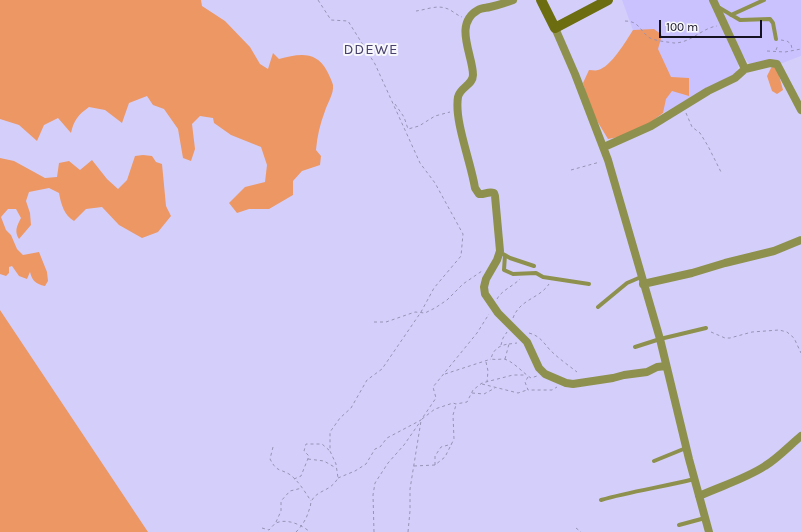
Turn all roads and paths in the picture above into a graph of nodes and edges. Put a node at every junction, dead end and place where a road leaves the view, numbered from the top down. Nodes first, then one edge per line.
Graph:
1 (318, 0) edge
2 (513, 0) edge
3 (541, 0) edge
4 (608, 0) edge
5 (764, 0) edge
6 (715, 3) edge
7 (416, 11) dead end
8 (731, 15) junction
9 (469, 18) junction
10 (625, 21) dead end
11 (726, 26) junction
12 (555, 28) junction
13 (776, 38) joint
14 (801, 49) edge
15 (767, 51) dead end
16 (792, 51) junction
17 (745, 69) junction
18 (395, 104) dead end
19 (685, 105) junction
20 (458, 110) junction
21 (801, 110) edge
22 (604, 147) junction
23 (608, 160) junction
24 (571, 170) dead end
25 (721, 172) dead end
26 (801, 240) edge
27 (502, 253) junction
28 (534, 266) dead end
29 (486, 268) dead end
30 (526, 273) junction
31 (552, 278) junction
32 (642, 281) junction
33 (589, 284) dead end
34 (493, 307) junction
35 (598, 307) dead end
36 (421, 312) junction
37 (374, 322) dead end
38 (706, 328) dead end
39 (514, 329) junction
40 (701, 329) junction
41 (660, 339) junction
42 (501, 345) junction
43 (635, 347) dead end
44 (801, 353) edge
45 (491, 359) junction
46 (505, 359) junction
47 (486, 361) junction
48 (666, 366) junction
49 (577, 372) dead end
50 (545, 374) junction
51 (443, 375) junction
52 (525, 375) junction
53 (528, 376) junction
54 (487, 382) junction
55 (482, 383) junction
56 (566, 383) junction
57 (496, 388) junction
58 (528, 390) junction
59 (471, 393) junction
60 (456, 404) junction
61 (421, 420) junction
62 (801, 436) edge
63 (452, 443) junction
64 (273, 447) dead end
65 (686, 448) junction
66 (330, 451) junction
67 (308, 459) junction
68 (654, 461) dead end
69 (435, 465) junction
70 (414, 466) junction
71 (337, 469) junction
72 (338, 478) junction
73 (294, 479) junction
74 (694, 479) junction
75 (302, 488) junction
76 (699, 496) junction
77 (601, 500) dead end
78 (311, 501) junction
79 (705, 518) junction
80 (276, 523) junction
81 (679, 525) dead end
82 (302, 526) junction
83 (262, 528) dead end
84 (576, 528) dead end
85 (269, 530) junction
86 (271, 532) edge
87 (296, 532) edge
88 (310, 532) edge
89 (374, 532) edge
90 (408, 532) edge
91 (581, 532) edge
92 (709, 532) edge

1 - 36 path
2 - 9 street
3 - 12 street
4 - 12 street
5 - 8 lane
6 - 8 lane
6 - 11 street
7 - 9 path
8 - 13 lane
9 - 20 street
10 - 11 path
11 - 17 street
12 - 22 street
13 - 16 path
14 - 16 path
15 - 16 path
17 - 19 street
17 - 21 street
18 - 20 path
19 - 22 street
19 - 25 path
20 - 27 street
22 - 23 street
23 - 24 path
23 - 32 street
26 - 32 street
27 - 28 lane
27 - 30 lane
27 - 34 street
29 - 36 path
30 - 31 lane
30 - 34 path
31 - 33 lane
31 - 39 path
32 - 35 lane
32 - 41 street
34 - 39 street
34 - 51 path
36 - 37 path
36 - 66 path
38 - 40 lane
39 - 42 path
39 - 49 path
39 - 50 street
40 - 41 lane
40 - 44 path
41 - 43 lane
41 - 48 street
42 - 45 path
42 - 46 path
45 - 46 path
45 - 47 path
46 - 52 path
47 - 51 path
47 - 54 path
48 - 56 street
48 - 65 street
50 - 53 path
50 - 56 street
51 - 61 path
52 - 53 path
52 - 54 path
53 - 58 path
54 - 55 path
55 - 57 path
55 - 59 path
56 - 58 path
57 - 58 path
57 - 59 path
59 - 60 path
60 - 61 path
60 - 63 path
61 - 70 path
61 - 72 path
61 - 89 path
62 - 76 street
63 - 69 path
63 - 69 path
64 - 73 path
65 - 68 lane
65 - 74 street
66 - 67 path
66 - 71 path
67 - 71 path
67 - 73 path
69 - 70 path
70 - 90 path
71 - 72 path
72 - 78 path
73 - 75 path
74 - 76 street
74 - 77 lane
75 - 78 path
75 - 80 path
76 - 79 street
78 - 82 path
79 - 81 lane
79 - 92 street
80 - 82 path
80 - 85 path
82 - 87 path
82 - 88 path
83 - 85 path
84 - 91 path
85 - 86 path

